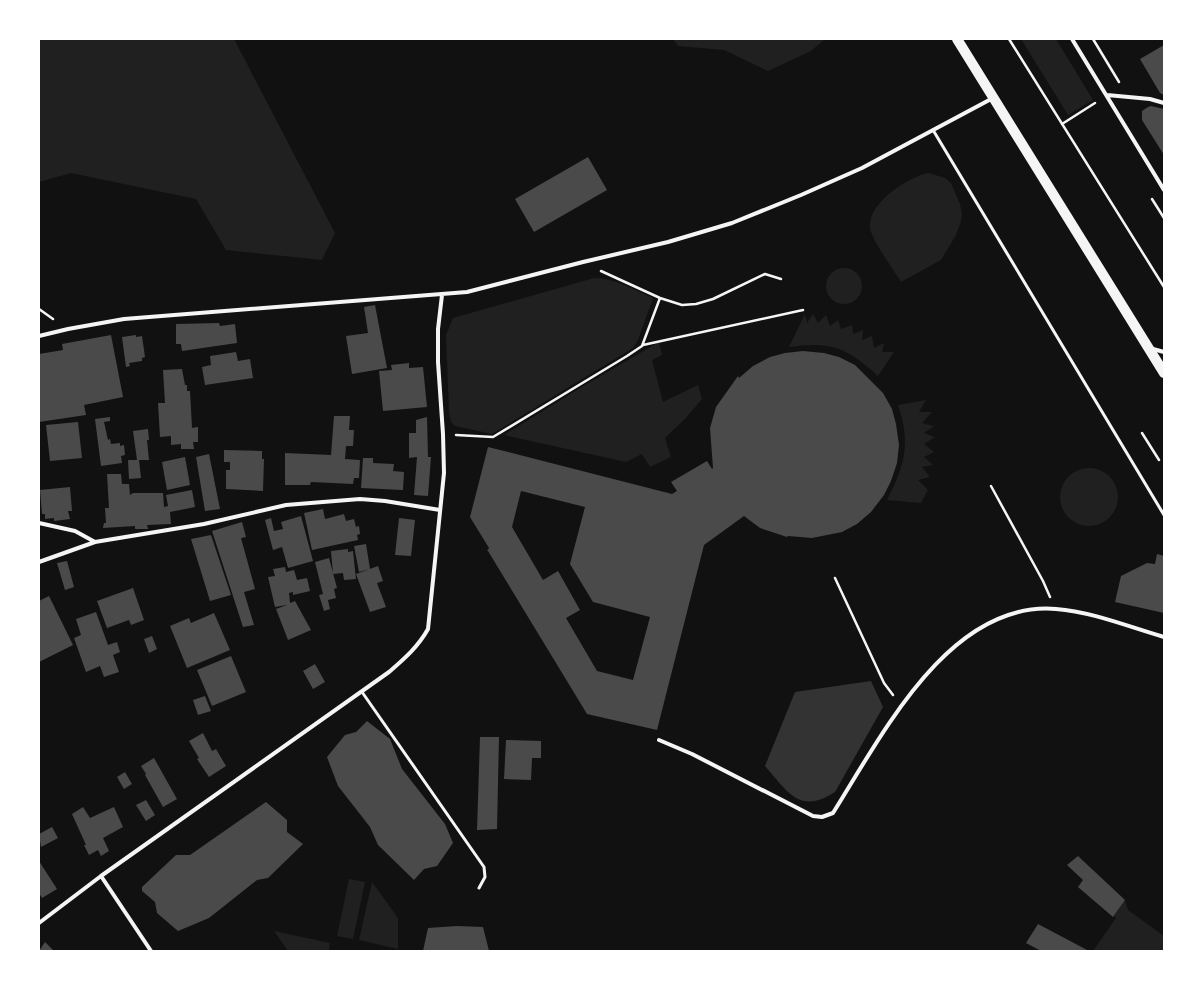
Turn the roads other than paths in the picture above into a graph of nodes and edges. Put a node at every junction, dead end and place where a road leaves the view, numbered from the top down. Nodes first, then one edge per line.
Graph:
1 (957, 39) edge
2 (1072, 39) edge
3 (1107, 95) junction
4 (994, 98) junction
5 (1164, 103) edge
6 (933, 130) junction
7 (1164, 190) edge
8 (442, 295) junction
9 (39, 336) edge
10 (1148, 347) junction
11 (1164, 352) edge
12 (1164, 373) edge
13 (440, 510) junction
14 (1164, 515) edge
15 (39, 523) edge
16 (95, 542) junction
17 (39, 562) edge
18 (1164, 637) edge
19 (362, 692) junction
20 (659, 740) dead end
21 (101, 876) junction
22 (479, 888) dead end
23 (39, 923) edge
24 (151, 951) edge

1 - 4 main road
2 - 3 street
3 - 5 street
3 - 7 street
4 - 6 street
4 - 10 main road
6 - 8 street
6 - 14 lane
8 - 9 street
8 - 13 street
10 - 11 street
10 - 12 main road
13 - 16 street
13 - 19 street
15 - 16 street
16 - 17 street
18 - 20 street
19 - 21 street
19 - 22 lane
21 - 23 street
21 - 24 street

